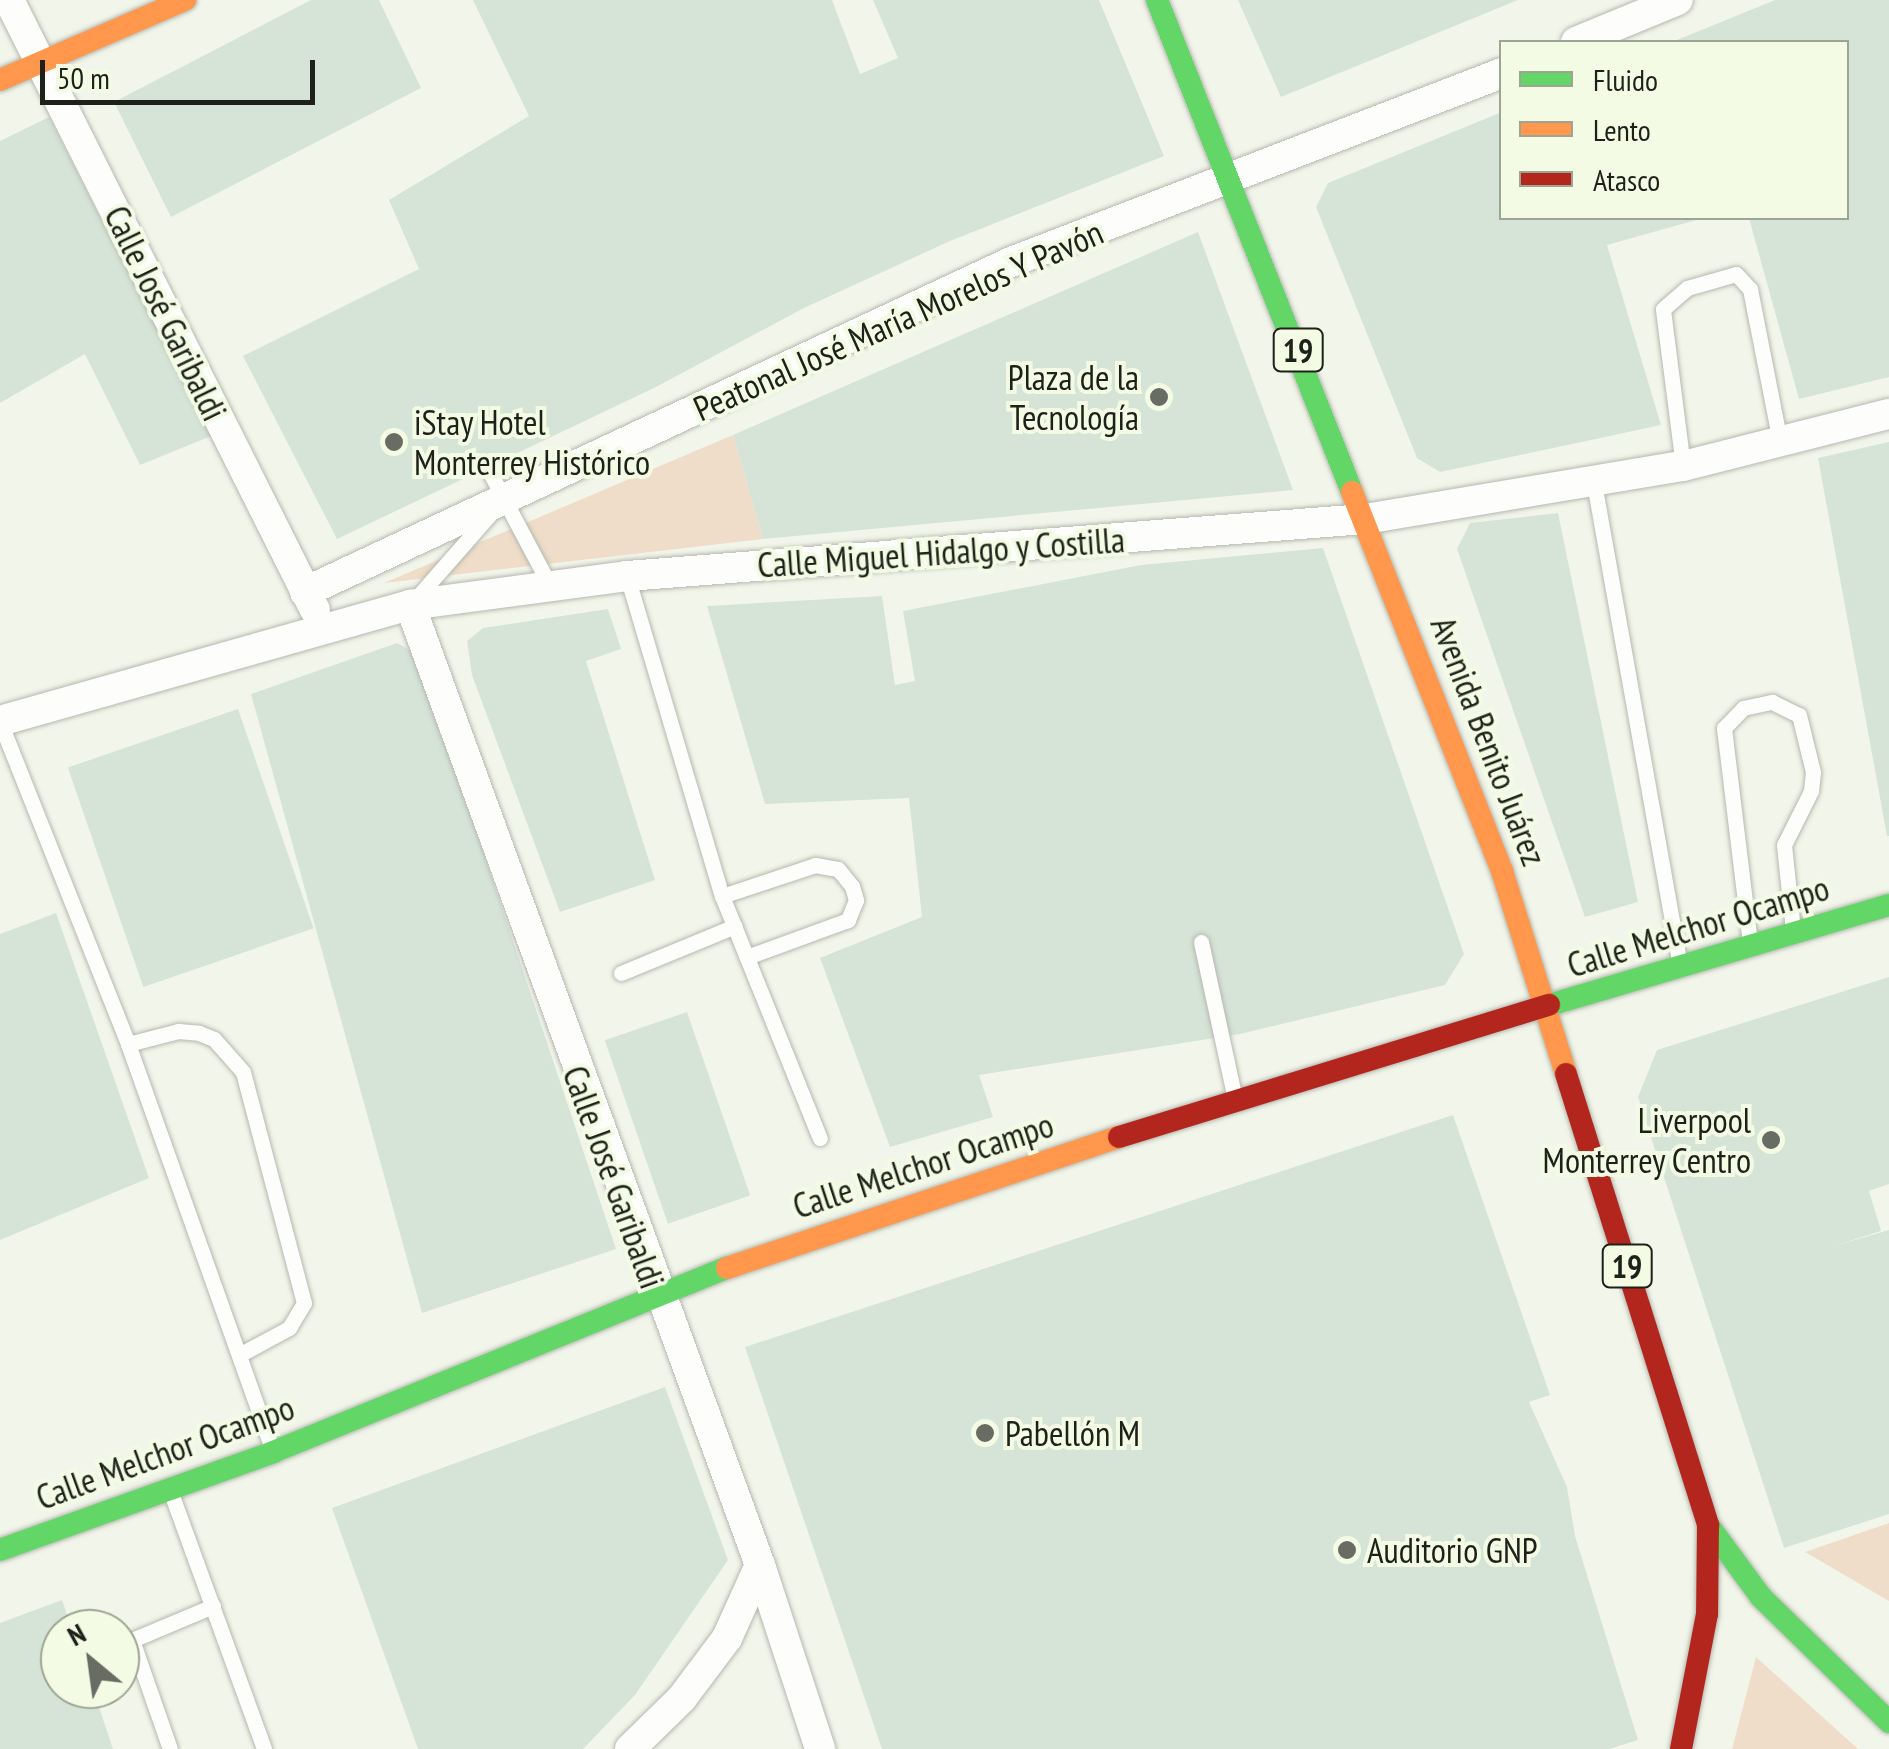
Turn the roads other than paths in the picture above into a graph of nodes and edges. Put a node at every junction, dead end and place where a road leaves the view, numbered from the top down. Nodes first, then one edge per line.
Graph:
1 (9, 0) edge
2 (185, 0) edge
3 (1158, 0) edge
4 (1678, 0) edge
5 (1581, 40) edge
6 (40, 61) junction
7 (1499, 73) edge
8 (0, 80) edge
9 (1232, 181) junction
10 (1889, 414) edge
11 (1780, 442) junction
12 (486, 465) dead end
13 (1683, 466) junction
14 (1594, 482) junction
15 (504, 498) junction
16 (1365, 519) junction
17 (627, 576) junction
18 (550, 586) junction
19 (304, 592) junction
20 (410, 605) junction
21 (324, 625) junction
22 (0, 721) edge
23 (722, 896) junction
24 (1889, 904) edge
25 (734, 926) junction
26 (1794, 933) junction
27 (1201, 942) dead end
28 (1750, 947) junction
29 (747, 957) junction
30 (1680, 966) junction
31 (621, 973) dead end
32 (1547, 1008) junction
33 (128, 1044) junction
34 (1235, 1098) junction
35 (820, 1138) dead end
36 (655, 1292) junction
37 (241, 1354) junction
38 (273, 1452) junction
39 (170, 1489) junction
40 (1708, 1524) junction
41 (0, 1550) edge
42 (760, 1565) junction
43 (213, 1606) junction
44 (1889, 1722) edge
45 (170, 1749) edge
46 (264, 1749) edge
47 (630, 1749) edge
48 (820, 1749) edge
49 (1680, 1749) edge

1 - 6 street, Calle José Garibaldi
2 - 6 street
3 - 9 street, Avenida Benito Juárez / 19
4 - 5 street
6 - 8 street
6 - 19 street, Calle José Garibaldi
7 - 9 street, Peatonal José María Morelos Y Pavón
9 - 15 street, Peatonal José María Morelos Y Pavón
9 - 16 street, Avenida Benito Juárez / 19
10 - 11 street, Calle Miguel Hidalgo y Costilla
11 - 13 street, Calle Miguel Hidalgo y Costilla
11 - 13 lane
12 - 15 lane
13 - 14 street, Calle Miguel Hidalgo y Costilla
14 - 16 street, Calle Miguel Hidalgo y Costilla
14 - 30 lane
15 - 18 lane
15 - 19 street, Peatonal José María Morelos Y Pavón
15 - 20 lane
16 - 17 street, Calle Miguel Hidalgo y Costilla
16 - 32 street, Avenida Benito Juárez / 19
17 - 18 street, Calle Miguel Hidalgo y Costilla
17 - 23 lane
18 - 20 street, Calle Miguel Hidalgo y Costilla
19 - 21 street, Calle José Garibaldi
20 - 21 street, Calle Miguel Hidalgo y Costilla
20 - 36 street, Calle José Garibaldi
21 - 22 street, Calle Miguel Hidalgo y Costilla
22 - 33 lane
23 - 25 lane
23 - 29 lane
24 - 26 street, Calle Melchor Ocampo
25 - 29 lane
25 - 31 lane
26 - 28 street, Calle Melchor Ocampo
26 - 28 lane
27 - 34 lane
28 - 30 street, Calle Melchor Ocampo
29 - 35 lane
30 - 32 street, Calle Melchor Ocampo
32 - 34 street, Calle Melchor Ocampo
32 - 40 street, Avenida Benito Juárez / 19
33 - 37 lane
33 - 37 lane
34 - 36 street, Calle Melchor Ocampo
36 - 38 street, Calle Melchor Ocampo
36 - 42 street, Calle José Garibaldi
37 - 38 lane
38 - 39 street, Calle Melchor Ocampo
39 - 41 street, Calle Melchor Ocampo
39 - 43 lane
40 - 44 street, Avenida Benito Juárez / 19
40 - 49 street, Avenida Benito Juárez / 19
42 - 47 street
42 - 48 street, Calle José Garibaldi
43 - 45 lane
43 - 46 lane

